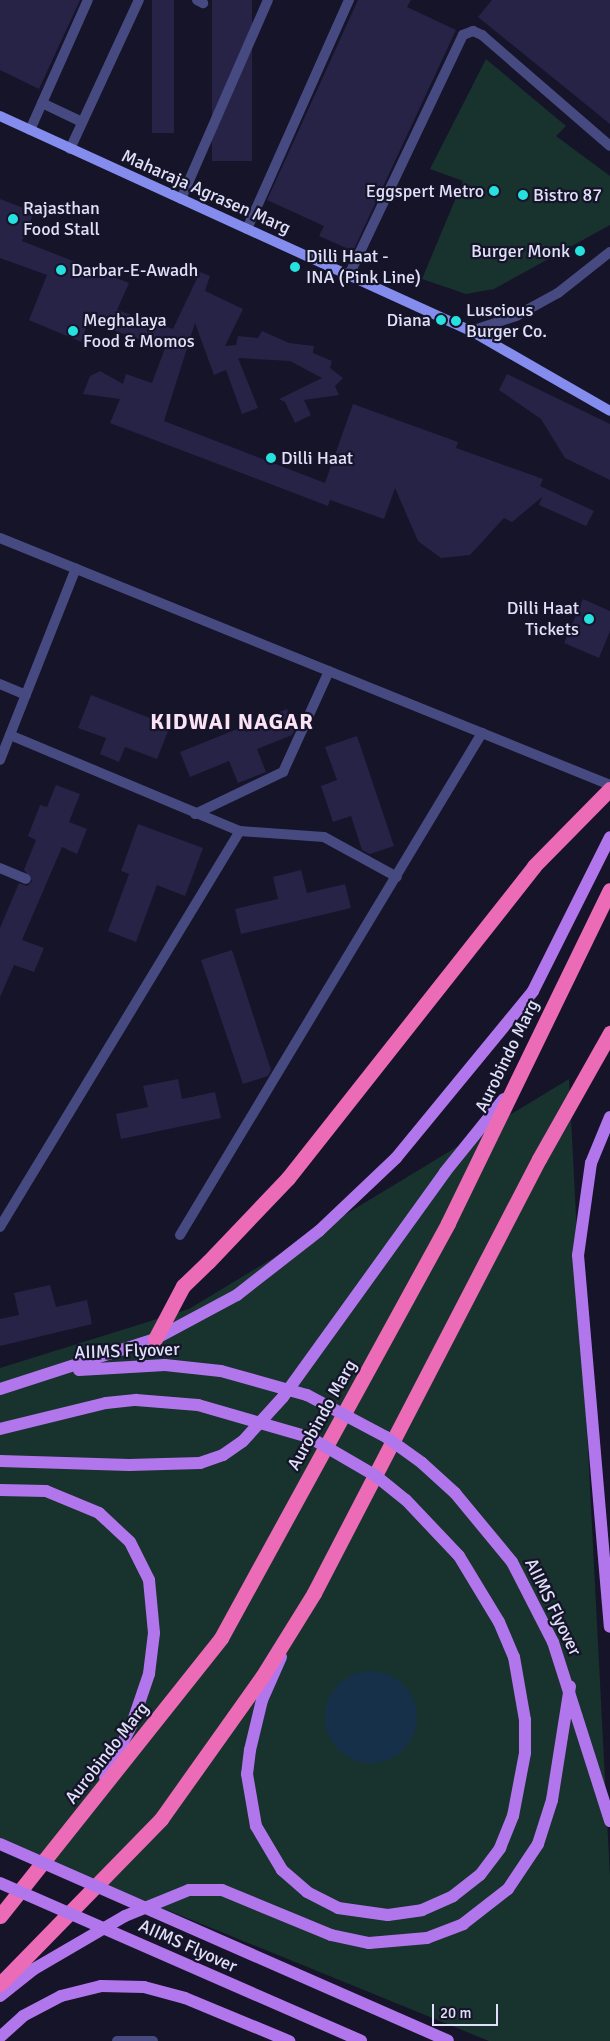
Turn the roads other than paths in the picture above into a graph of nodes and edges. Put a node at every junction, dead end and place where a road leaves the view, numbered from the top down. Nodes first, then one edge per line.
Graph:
1 (88, 0) edge
2 (139, 0) edge
3 (268, 0) edge
4 (349, 0) edge
5 (42, 103) junction
6 (0, 116) edge
7 (82, 122) junction
8 (30, 130) junction
9 (610, 146) edge
10 (70, 148) junction
11 (181, 199) junction
12 (247, 228) junction
13 (610, 252) edge
14 (349, 275) junction
15 (471, 331) junction
16 (610, 411) edge
17 (0, 538) edge
18 (76, 568) junction
19 (329, 671) junction
20 (0, 684) edge
21 (26, 695) junction
22 (482, 733) junction
23 (10, 735) junction
24 (0, 760) edge
25 (610, 787) edge
26 (195, 814) junction
27 (240, 831) junction
28 (610, 837) edge
29 (0, 868) edge
30 (397, 877) junction
31 (26, 879) dead end
32 (610, 890) edge
33 (610, 1033) edge
34 (508, 1095) junction
35 (610, 1117) edge
36 (0, 1227) edge
37 (180, 1235) dead end
38 (155, 1339) junction
39 (59, 1371) junction
40 (0, 1389) edge
41 (0, 1428) edge
42 (0, 1461) edge
43 (0, 1490) edge
44 (314, 1593) junction
45 (610, 1627) edge
46 (570, 1686) junction
47 (91, 1804) junction
48 (610, 1821) edge
49 (0, 1844) edge
50 (0, 1883) edge
51 (0, 1916) edge
52 (0, 1984) edge
53 (0, 1996) edge
54 (0, 2037) edge
55 (117, 2041) edge
56 (153, 2041) edge
57 (289, 2041) edge
58 (361, 2041) edge
59 (448, 2041) edge

1 - 5 street
2 - 7 street
3 - 11 street
4 - 12 street
5 - 7 street
5 - 8 street
6 - 8 street, Maharaja Agrasen Marg
7 - 10 street
8 - 10 street, Maharaja Agrasen Marg
9 - 14 street
10 - 11 street, Maharaja Agrasen Marg
11 - 12 street, Maharaja Agrasen Marg
12 - 14 street, Maharaja Agrasen Marg
13 - 15 street
14 - 15 street, Maharaja Agrasen Marg
15 - 16 street, Maharaja Agrasen Marg
17 - 18 street
18 - 19 street
18 - 21 street
19 - 22 street
19 - 26 street
20 - 21 street
21 - 23 street
22 - 25 street
22 - 30 street
23 - 24 street
23 - 26 street
25 - 38 highway, bridge
26 - 27 street
27 - 30 street
27 - 36 street
28 - 38 main road, bridge
29 - 31 street
30 - 37 street
32 - 34 highway, Aurobindo Marg
33 - 44 highway
34 - 42 main road, bridge
34 - 47 highway, Aurobindo Marg
35 - 45 main road
38 - 39 main road
39 - 40 main road
39 - 46 main road, AIIMS Flyover, bridge
41 - 44 main road, bridge
43 - 47 main road
44 - 52 highway
46 - 48 main road, AIIMS Flyover
46 - 53 main road
47 - 51 highway, Aurobindo Marg
49 - 59 main road, bridge
50 - 58 main road, AIIMS Flyover, bridge
54 - 57 main road
55 - 56 street

